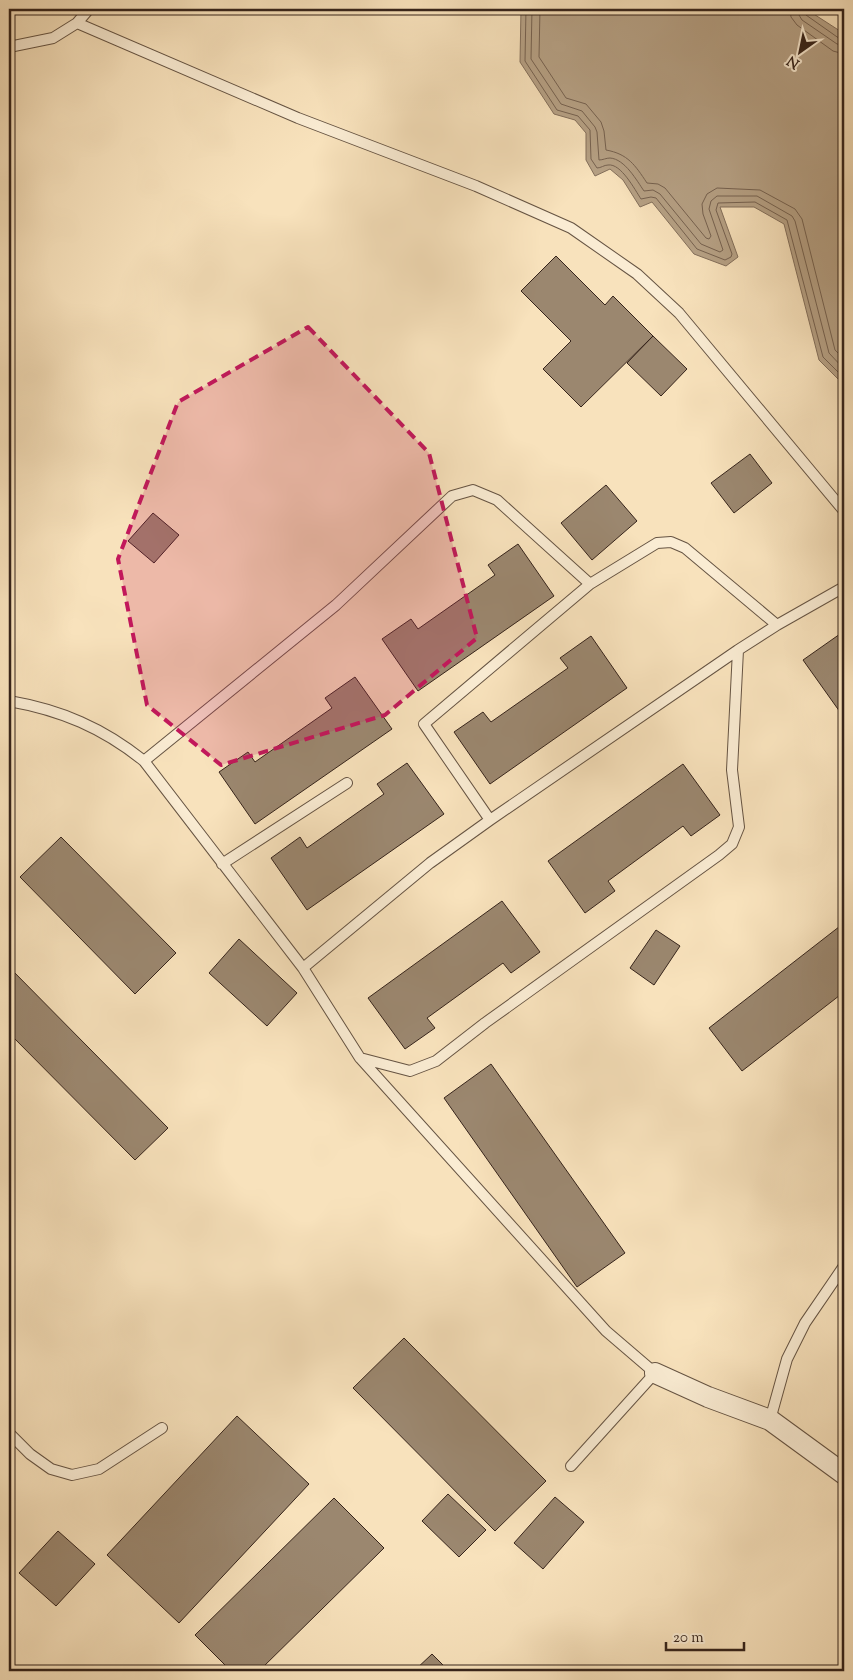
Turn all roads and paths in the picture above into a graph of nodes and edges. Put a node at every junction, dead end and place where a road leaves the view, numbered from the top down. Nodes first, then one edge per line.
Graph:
1 (89, 9) edge
2 (77, 23) junction
3 (9, 47) edge
4 (844, 511) edge
5 (590, 584) junction
6 (844, 587) edge
7 (777, 625) junction
8 (738, 650) junction
9 (9, 701) edge
10 (144, 761) junction
11 (347, 783) dead end
12 (490, 820) junction
13 (222, 864) junction
14 (303, 968) junction
15 (360, 1058) junction
16 (844, 1266) edge
17 (655, 1373) junction
18 (770, 1420) junction
19 (162, 1428) dead end
20 (9, 1433) edge
21 (571, 1466) dead end
22 (844, 1474) edge

1 - 2 lane
2 - 3 lane
2 - 4 lane
5 - 7 lane
5 - 10 lane
5 - 12 lane
6 - 7 lane
7 - 8 lane
8 - 12 lane
8 - 15 lane
9 - 10 lane
10 - 13 lane
11 - 13 lane
12 - 14 lane
13 - 14 lane
14 - 15 lane
15 - 17 lane
16 - 18 lane
17 - 18 street
17 - 21 lane
18 - 22 street
19 - 20 lane

